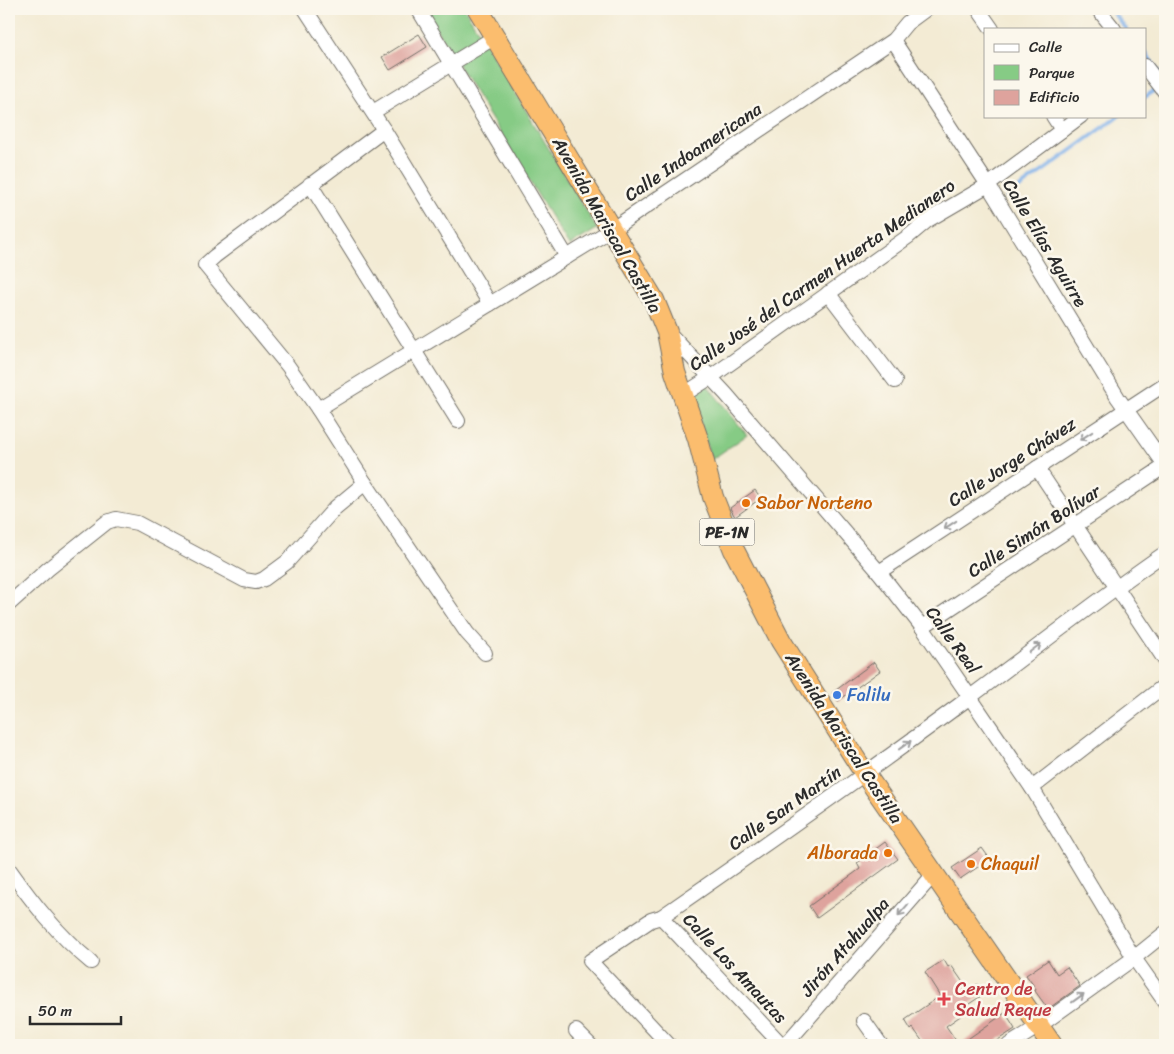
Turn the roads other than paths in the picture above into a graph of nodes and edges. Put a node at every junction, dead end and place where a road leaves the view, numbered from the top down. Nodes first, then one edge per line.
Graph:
1 (305, 9) edge
2 (418, 9) edge
3 (478, 9) edge
4 (926, 9) edge
5 (978, 9) edge
6 (1098, 9) edge
7 (991, 28) edge
8 (1113, 28) edge
9 (495, 38) junction
10 (893, 40) junction
11 (452, 64) junction
12 (1146, 68) edge
13 (1162, 88) edge
14 (373, 112) junction
15 (1054, 118) edge
16 (1078, 118) edge
17 (384, 130) junction
18 (1062, 130) junction
19 (310, 184) junction
20 (988, 185) junction
21 (611, 230) junction
22 (567, 257) junction
23 (828, 293) junction
24 (490, 304) junction
25 (668, 332) junction
26 (413, 352) junction
27 (710, 377) junction
28 (895, 381) dead end
29 (1165, 384) edge
30 (683, 395) junction
31 (1126, 409) junction
32 (318, 410) junction
33 (458, 422) dead end
34 (1165, 465) edge
35 (1037, 468) junction
36 (365, 483) junction
37 (1076, 526) junction
38 (1165, 553) edge
39 (879, 572) junction
40 (1117, 586) junction
41 (9, 604) edge
42 (922, 626) junction
43 (485, 653) dead end
44 (1165, 660) edge
45 (1165, 685) edge
46 (971, 697) junction
47 (865, 774) junction
48 (1032, 788) junction
49 (9, 869) edge
50 (934, 873) junction
51 (661, 917) junction
52 (1165, 933) edge
53 (1134, 958) junction
54 (91, 962) dead end
55 (1165, 1002) edge
56 (864, 1021) dead end
57 (1039, 1026) junction
58 (576, 1031) dead end
59 (877, 1044) edge
60 (590, 1045) edge
61 (669, 1045) edge
62 (783, 1045) edge
63 (1009, 1045) edge
64 (1052, 1045) edge

1 - 14 street
2 - 11 street
3 - 9 highway, Avenida Mariscal Castilla / PE-1N
4 - 10 street, Calle Indoamericana
5 - 7 street
6 - 8 street
9 - 11 street
9 - 21 highway, Avenida Mariscal Castilla / PE-1N
10 - 20 street, Calle Elías Aguirre
10 - 21 street, Calle Indoamericana
11 - 14 street
11 - 22 street
12 - 13 street
14 - 17 street
15 - 18 street
16 - 18 street, Calle José del Carmen Huerta Medianero
17 - 19 street
17 - 24 street
18 - 20 street, Calle José del Carmen Huerta Medianero
19 - 26 street
19 - 32 street
20 - 23 street, Calle José del Carmen Huerta Medianero
20 - 31 street, Calle Elías Aguirre
21 - 22 street, Calle Indoamericana
21 - 25 highway, Avenida Mariscal Castilla / PE-1N
22 - 24 street, Calle Indoamericana
23 - 27 street, Calle José del Carmen Huerta Medianero
23 - 28 street
24 - 26 street, Calle Indoamericana
25 - 27 street, Calle Real
25 - 30 highway, Avenida Mariscal Castilla / PE-1N
26 - 32 street, Calle Indoamericana
26 - 33 street
27 - 30 street, Calle José del Carmen Huerta Medianero
27 - 39 street, Calle Real
29 - 31 street, Calle Jorge Chávez
30 - 47 highway, Avenida Mariscal Castilla / PE-1N
31 - 34 street, Calle Elías Aguirre
31 -> 35 street, Calle Jorge Chávez
32 - 36 street
34 - 37 street, Calle Simón Bolívar
35 - 37 street
35 -> 39 street, Calle Jorge Chávez
36 - 41 street
36 - 43 street
37 - 40 street
37 - 42 street, Calle Simón Bolívar
38 - 40 street, Calle San Martín
39 - 42 street, Calle Real
40 - 44 street
46 -> 40 street, Calle San Martín
42 - 46 street, Calle Real
45 - 48 street
47 -> 46 street, Calle San Martín
46 - 48 street, Calle Real
47 - 50 highway, Avenida Mariscal Castilla / PE-1N
47 - 51 street, Calle San Martín
48 - 53 street, Calle Real
49 - 54 street
50 - 57 highway, Avenida Mariscal Castilla / PE-1N
50 -> 62 street, Jirón Atahualpa
51 - 61 street, Calle San Martín
51 - 62 street, Calle Los Amautas
52 - 53 street
53 - 55 street, Calle Real
57 -> 53 street
56 - 59 street
57 - 63 street
57 - 64 highway, Avenida Mariscal Castilla / PE-1N
58 - 60 street

